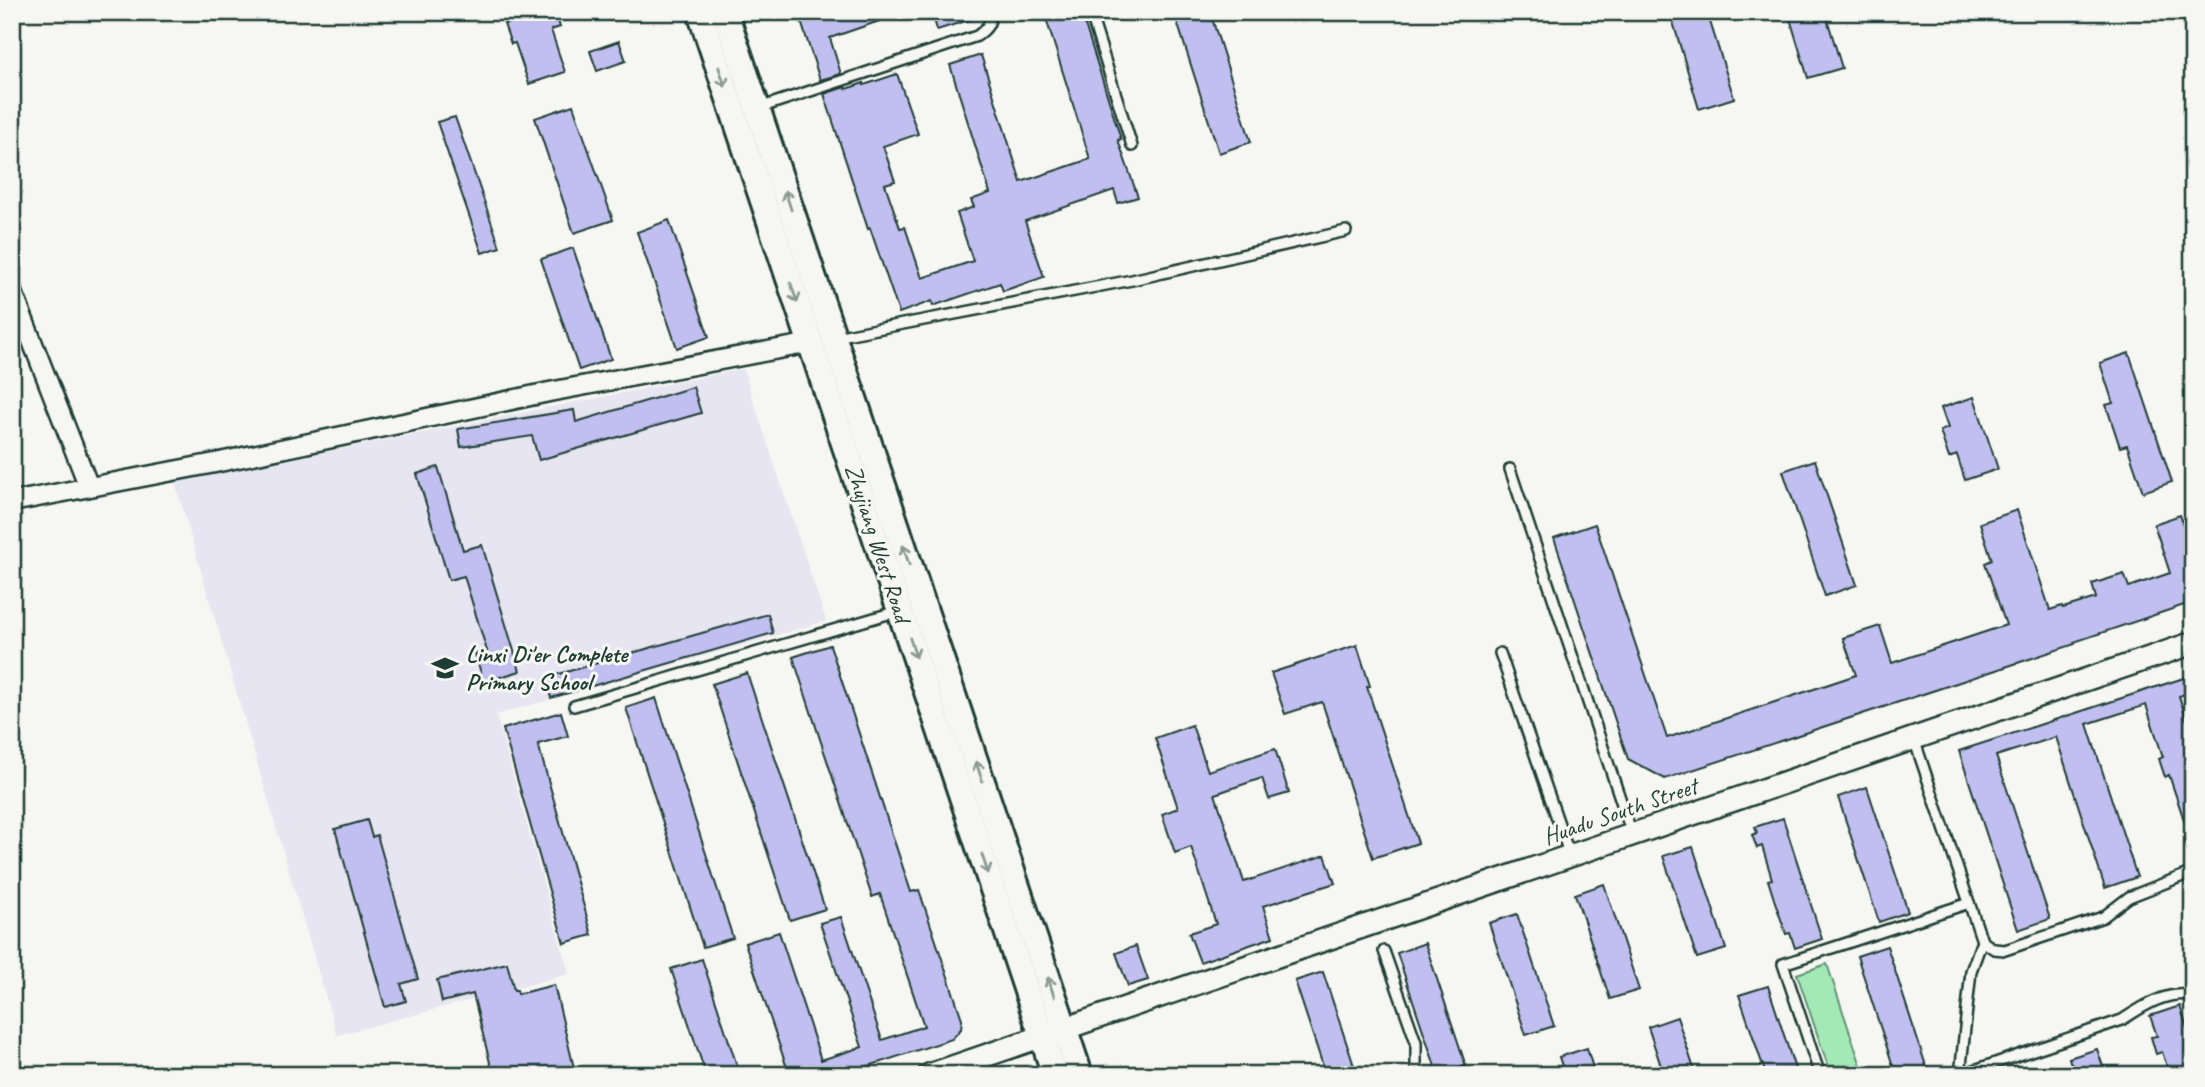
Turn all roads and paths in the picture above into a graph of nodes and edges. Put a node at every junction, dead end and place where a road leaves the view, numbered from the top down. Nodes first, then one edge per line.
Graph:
1 (700, 12) edge
2 (725, 12) edge
3 (989, 12) edge
4 (1090, 12) edge
5 (757, 108) junction
6 (1132, 146) dead end
7 (1346, 231) dead end
8 (12, 290) edge
9 (822, 341) junction
10 (1510, 469) dead end
11 (89, 487) junction
12 (12, 502) edge
13 (900, 611) junction
14 (2193, 643) edge
15 (1500, 653) dead end
16 (574, 706) dead end
17 (1914, 738) junction
18 (1632, 834) junction
19 (1570, 856) junction
20 (2193, 873) edge
21 (1969, 903) junction
22 (1982, 941) junction
23 (1384, 951) dead end
24 (2193, 995) edge
25 (1054, 1032) junction
26 (929, 1075) edge
27 (1055, 1075) edge
28 (1080, 1075) edge
29 (1416, 1075) edge
30 (1820, 1075) edge

1 -> 9 main road, Zhujiang West Road
2 - 5 main road, Zhujiang West Road
3 - 5 lane
4 - 6 lane
9 -> 5 main road, Zhujiang West Road
7 - 9 lane
8 - 11 street
9 - 11 street
9 - 13 main road, Zhujiang West Road
25 -> 9 main road, Zhujiang West Road
10 - 18 lane
11 - 12 street
13 - 16 lane
13 -> 25 main road, Zhujiang West Road
14 - 17 street, Huadu South Street
15 - 19 lane
17 - 18 street, Huadu South Street
17 - 21 lane
18 - 19 street, Huadu South Street
19 - 25 street, Huadu South Street
20 - 22 lane
21 - 22 lane
21 - 30 lane
22 - 24 lane
23 - 29 lane
25 - 26 street, Huadu South Street
25 - 27 main road, Zhujiang West Road
25 - 28 main road, Zhujiang West Road

